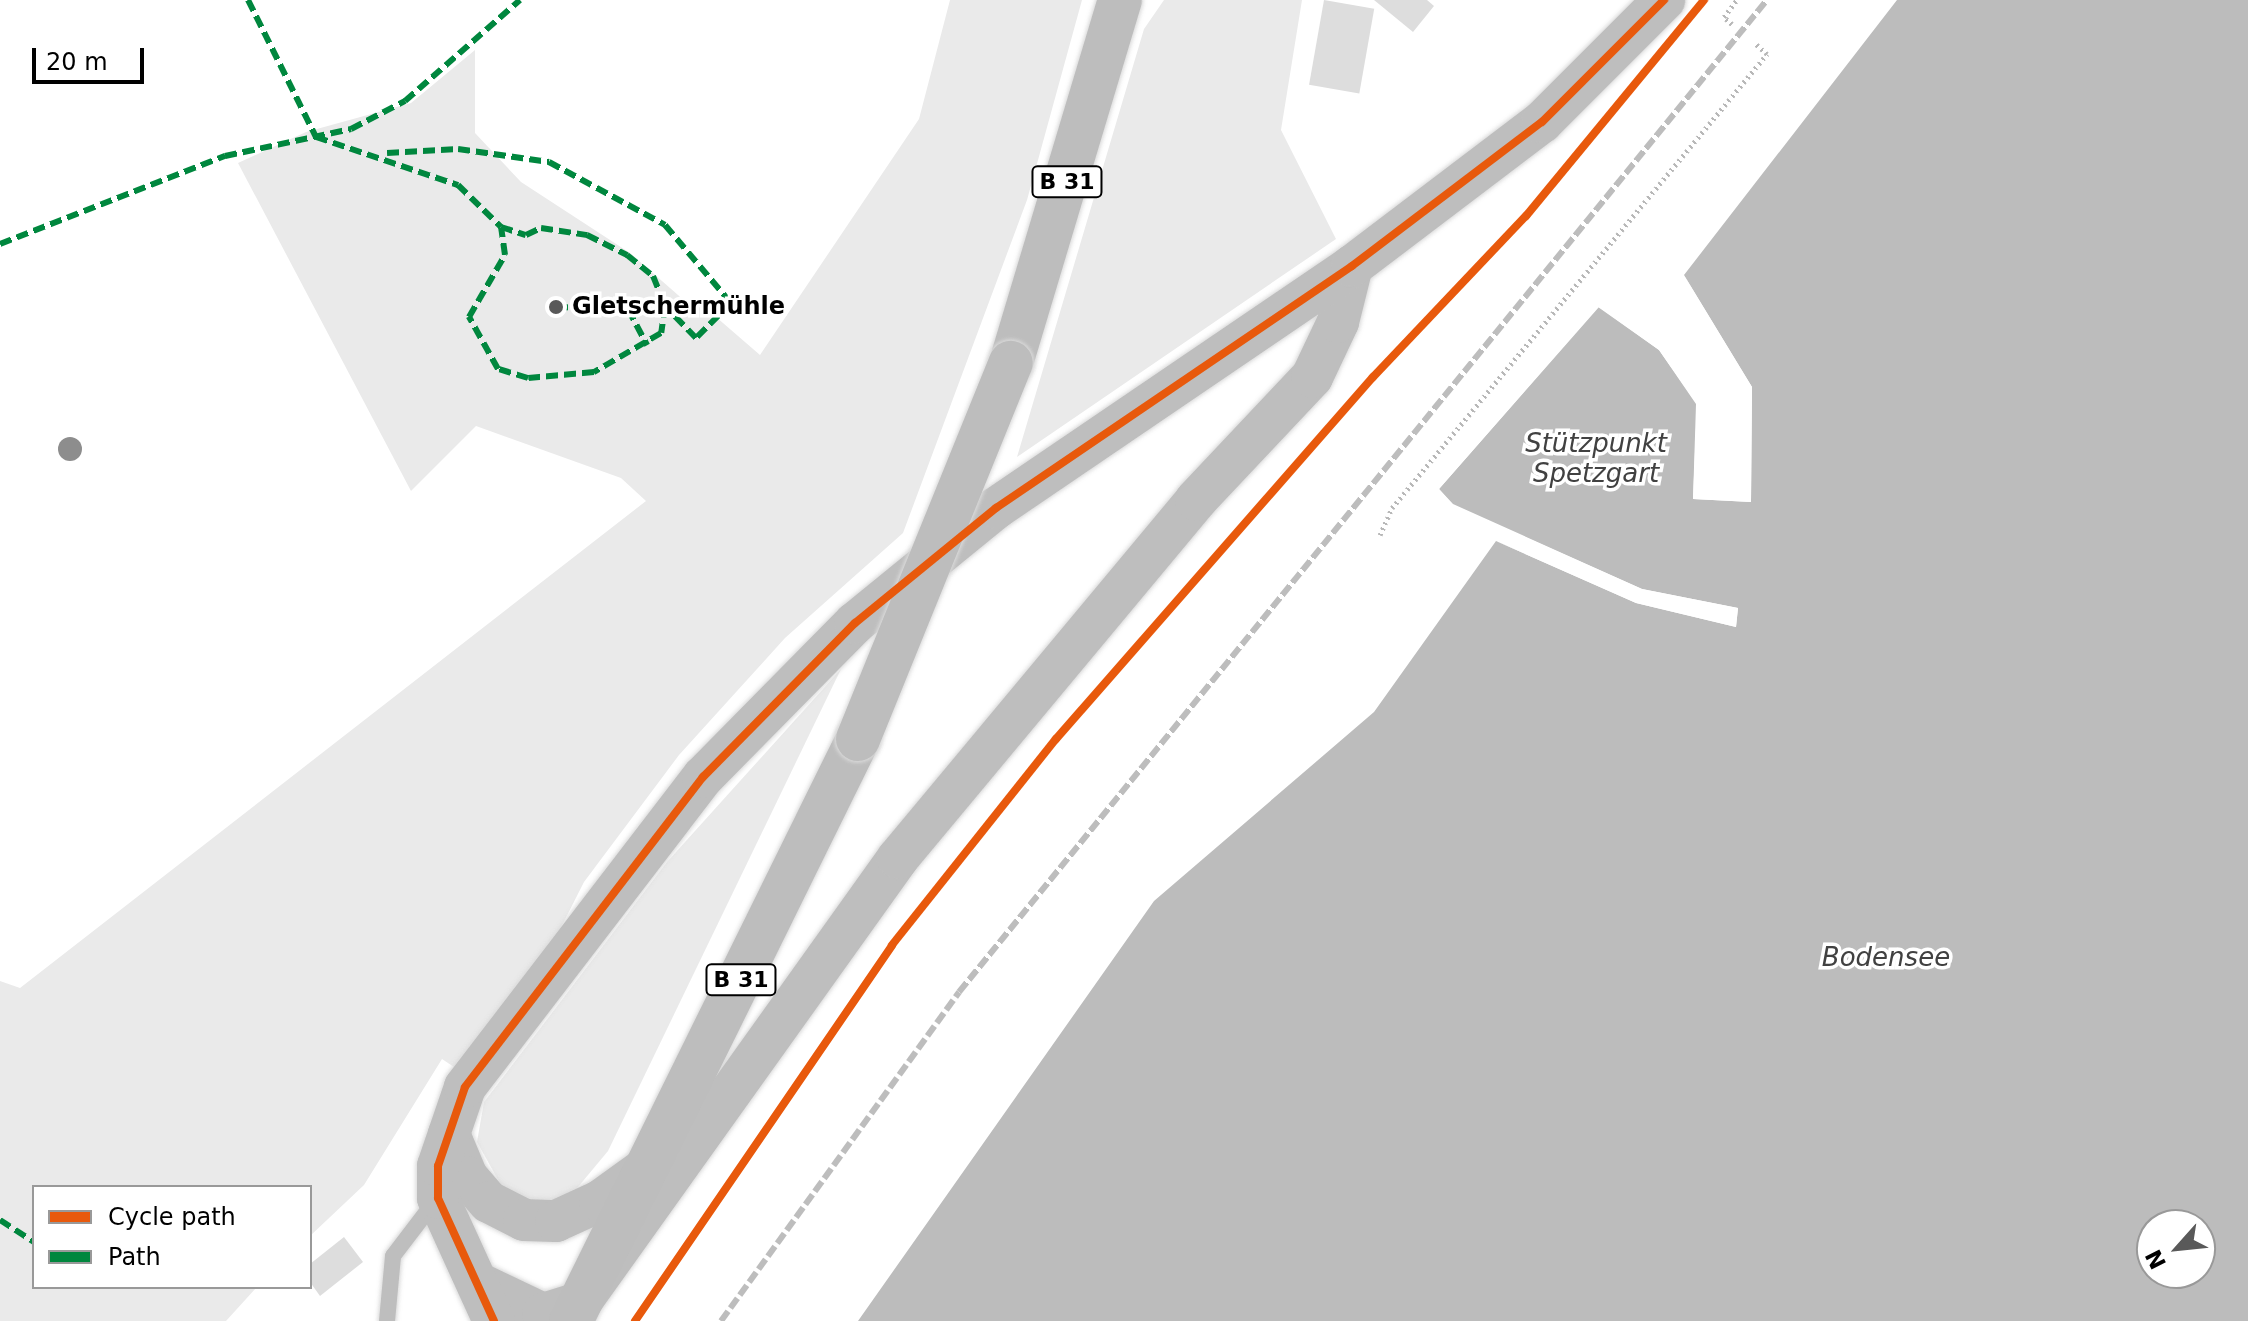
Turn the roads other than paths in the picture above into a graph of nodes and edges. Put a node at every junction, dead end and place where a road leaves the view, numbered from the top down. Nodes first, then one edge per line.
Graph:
1 (1120, 0) edge
2 (1664, 0) edge
3 (1352, 266) junction
4 (650, 1165) junction
5 (452, 1187) junction
6 (488, 1303) edge
7 (575, 1312) edge
8 (387, 1321) edge

1 - 4 main road, B 31, bridge
2 - 3 street
3 - 5 street
3 - 7 street
4 - 5 street
4 - 7 main road, B 31
5 - 6 street
5 - 8 lane
6 - 7 street

